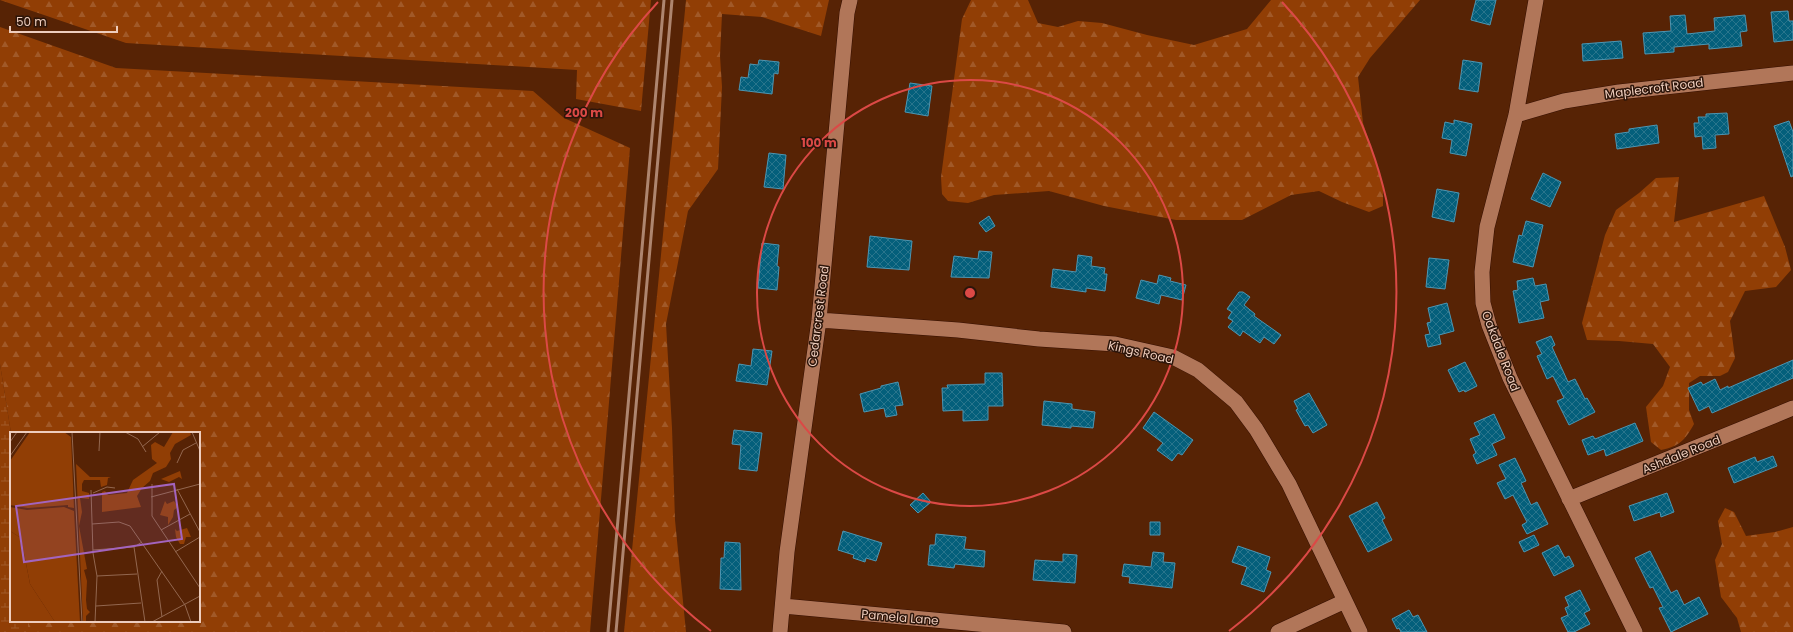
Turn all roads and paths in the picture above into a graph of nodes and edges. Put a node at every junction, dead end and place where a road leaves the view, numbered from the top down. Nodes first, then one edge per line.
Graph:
1 (850, 0) edge
2 (1536, 0) edge
3 (1793, 73) edge
4 (1516, 115) junction
5 (819, 320) junction
6 (1793, 408) edge
7 (1569, 499) junction
8 (1345, 602) junction
9 (783, 606) junction
10 (780, 632) edge
11 (1064, 632) edge
12 (1278, 632) edge
13 (1360, 632) edge
14 (1635, 632) edge

1 - 5 street, Cedarcrest Road
2 - 4 street, Oakdale Road
3 - 4 street, Maplecroft Road
4 - 7 street, Oakdale Road
5 - 8 street, Kings Road
5 - 9 street, Cedarcrest Road
6 - 7 street, Ashdale Road
7 - 14 street, Oakdale Road
8 - 12 street
8 - 13 street, Kings Road
9 - 10 street, Cedarcrest Road
9 - 11 street, Pamela Lane

